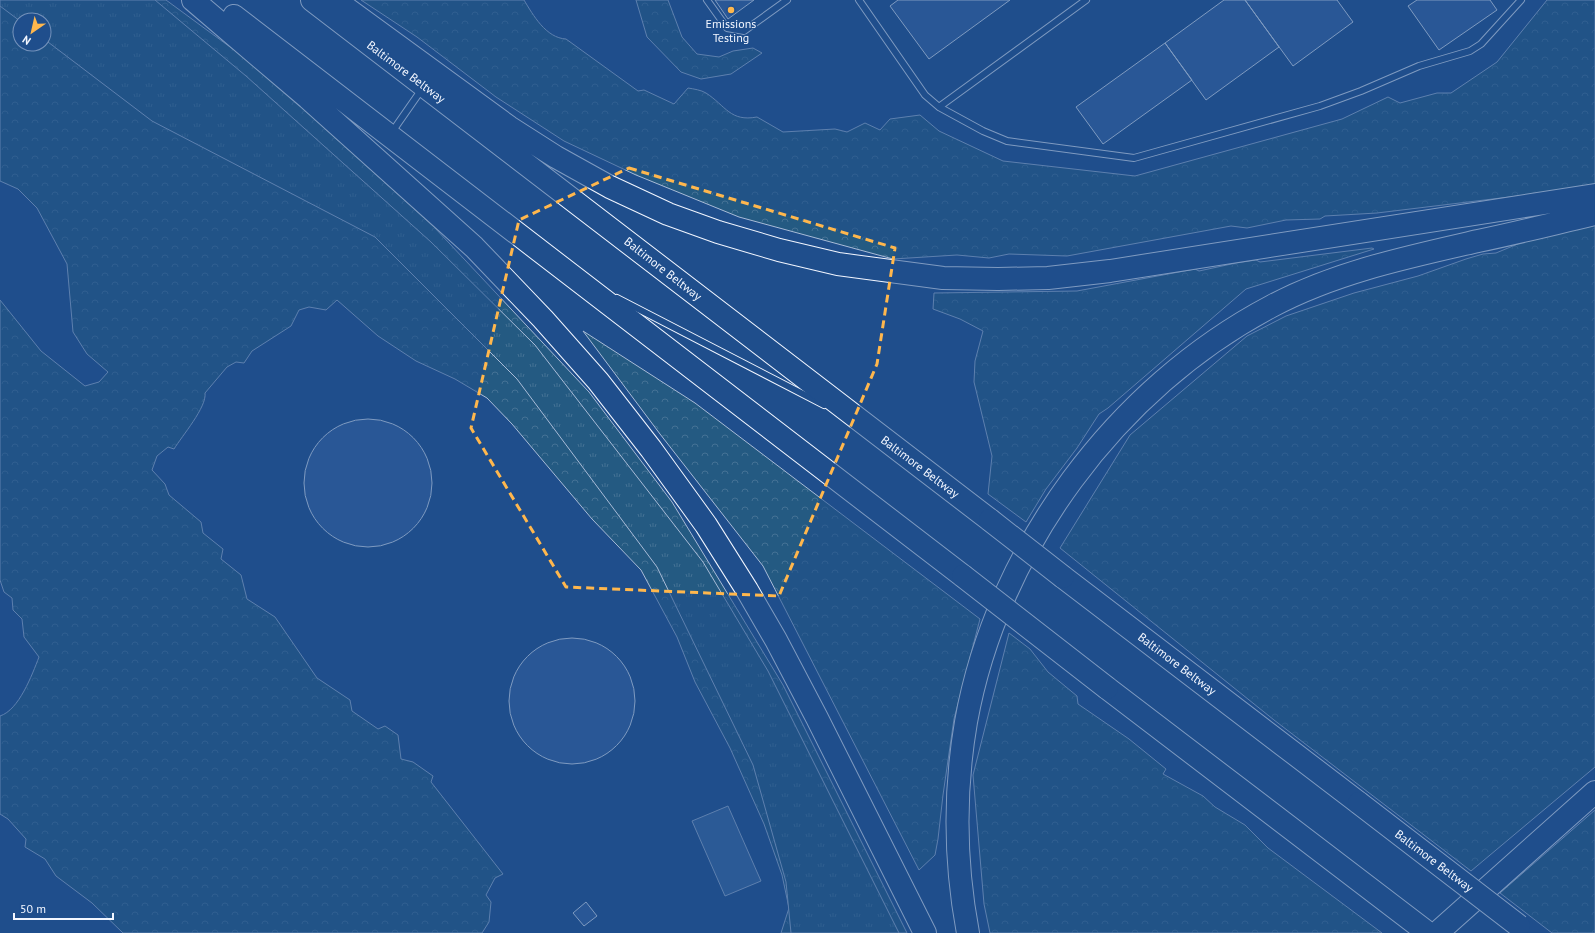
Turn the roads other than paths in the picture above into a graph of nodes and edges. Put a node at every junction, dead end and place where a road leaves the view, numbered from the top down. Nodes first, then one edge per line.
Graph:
1 (193, 0) edge
2 (212, 0) edge
3 (312, 0) edge
4 (335, 0) edge
5 (707, 0) edge
6 (787, 0) edge
7 (859, 0) edge
8 (1086, 0) edge
9 (1521, 0) edge
10 (424, 86) junction
11 (939, 107) junction
12 (389, 136) junction
13 (1595, 195) edge
14 (1595, 214) edge
15 (568, 273) junction
16 (604, 291) dead end
17 (611, 295) dead end
18 (830, 408) dead end
19 (837, 412) dead end
20 (872, 430) junction
21 (1595, 792) edge
22 (1312, 844) junction
23 (1523, 930) edge
24 (925, 933) edge
25 (968, 933) edge
26 (1410, 933) edge
27 (1428, 933) edge
28 (1437, 933) edge

1 - 24 highway
2 - 12 highway
3 - 10 highway, Baltimore Beltway
4 - 13 highway
5 - 6 lane
7 - 11 lane
8 - 11 lane
9 - 11 lane
10 - 12 lane
10 - 20 highway, Baltimore Beltway
12 - 15 highway
14 - 25 highway
15 - 16 lane
15 - 22 highway, bridge
17 - 18 lane
19 - 20 lane
20 - 23 highway, Baltimore Beltway, bridge
21 - 28 highway
22 - 26 highway
22 - 27 highway

